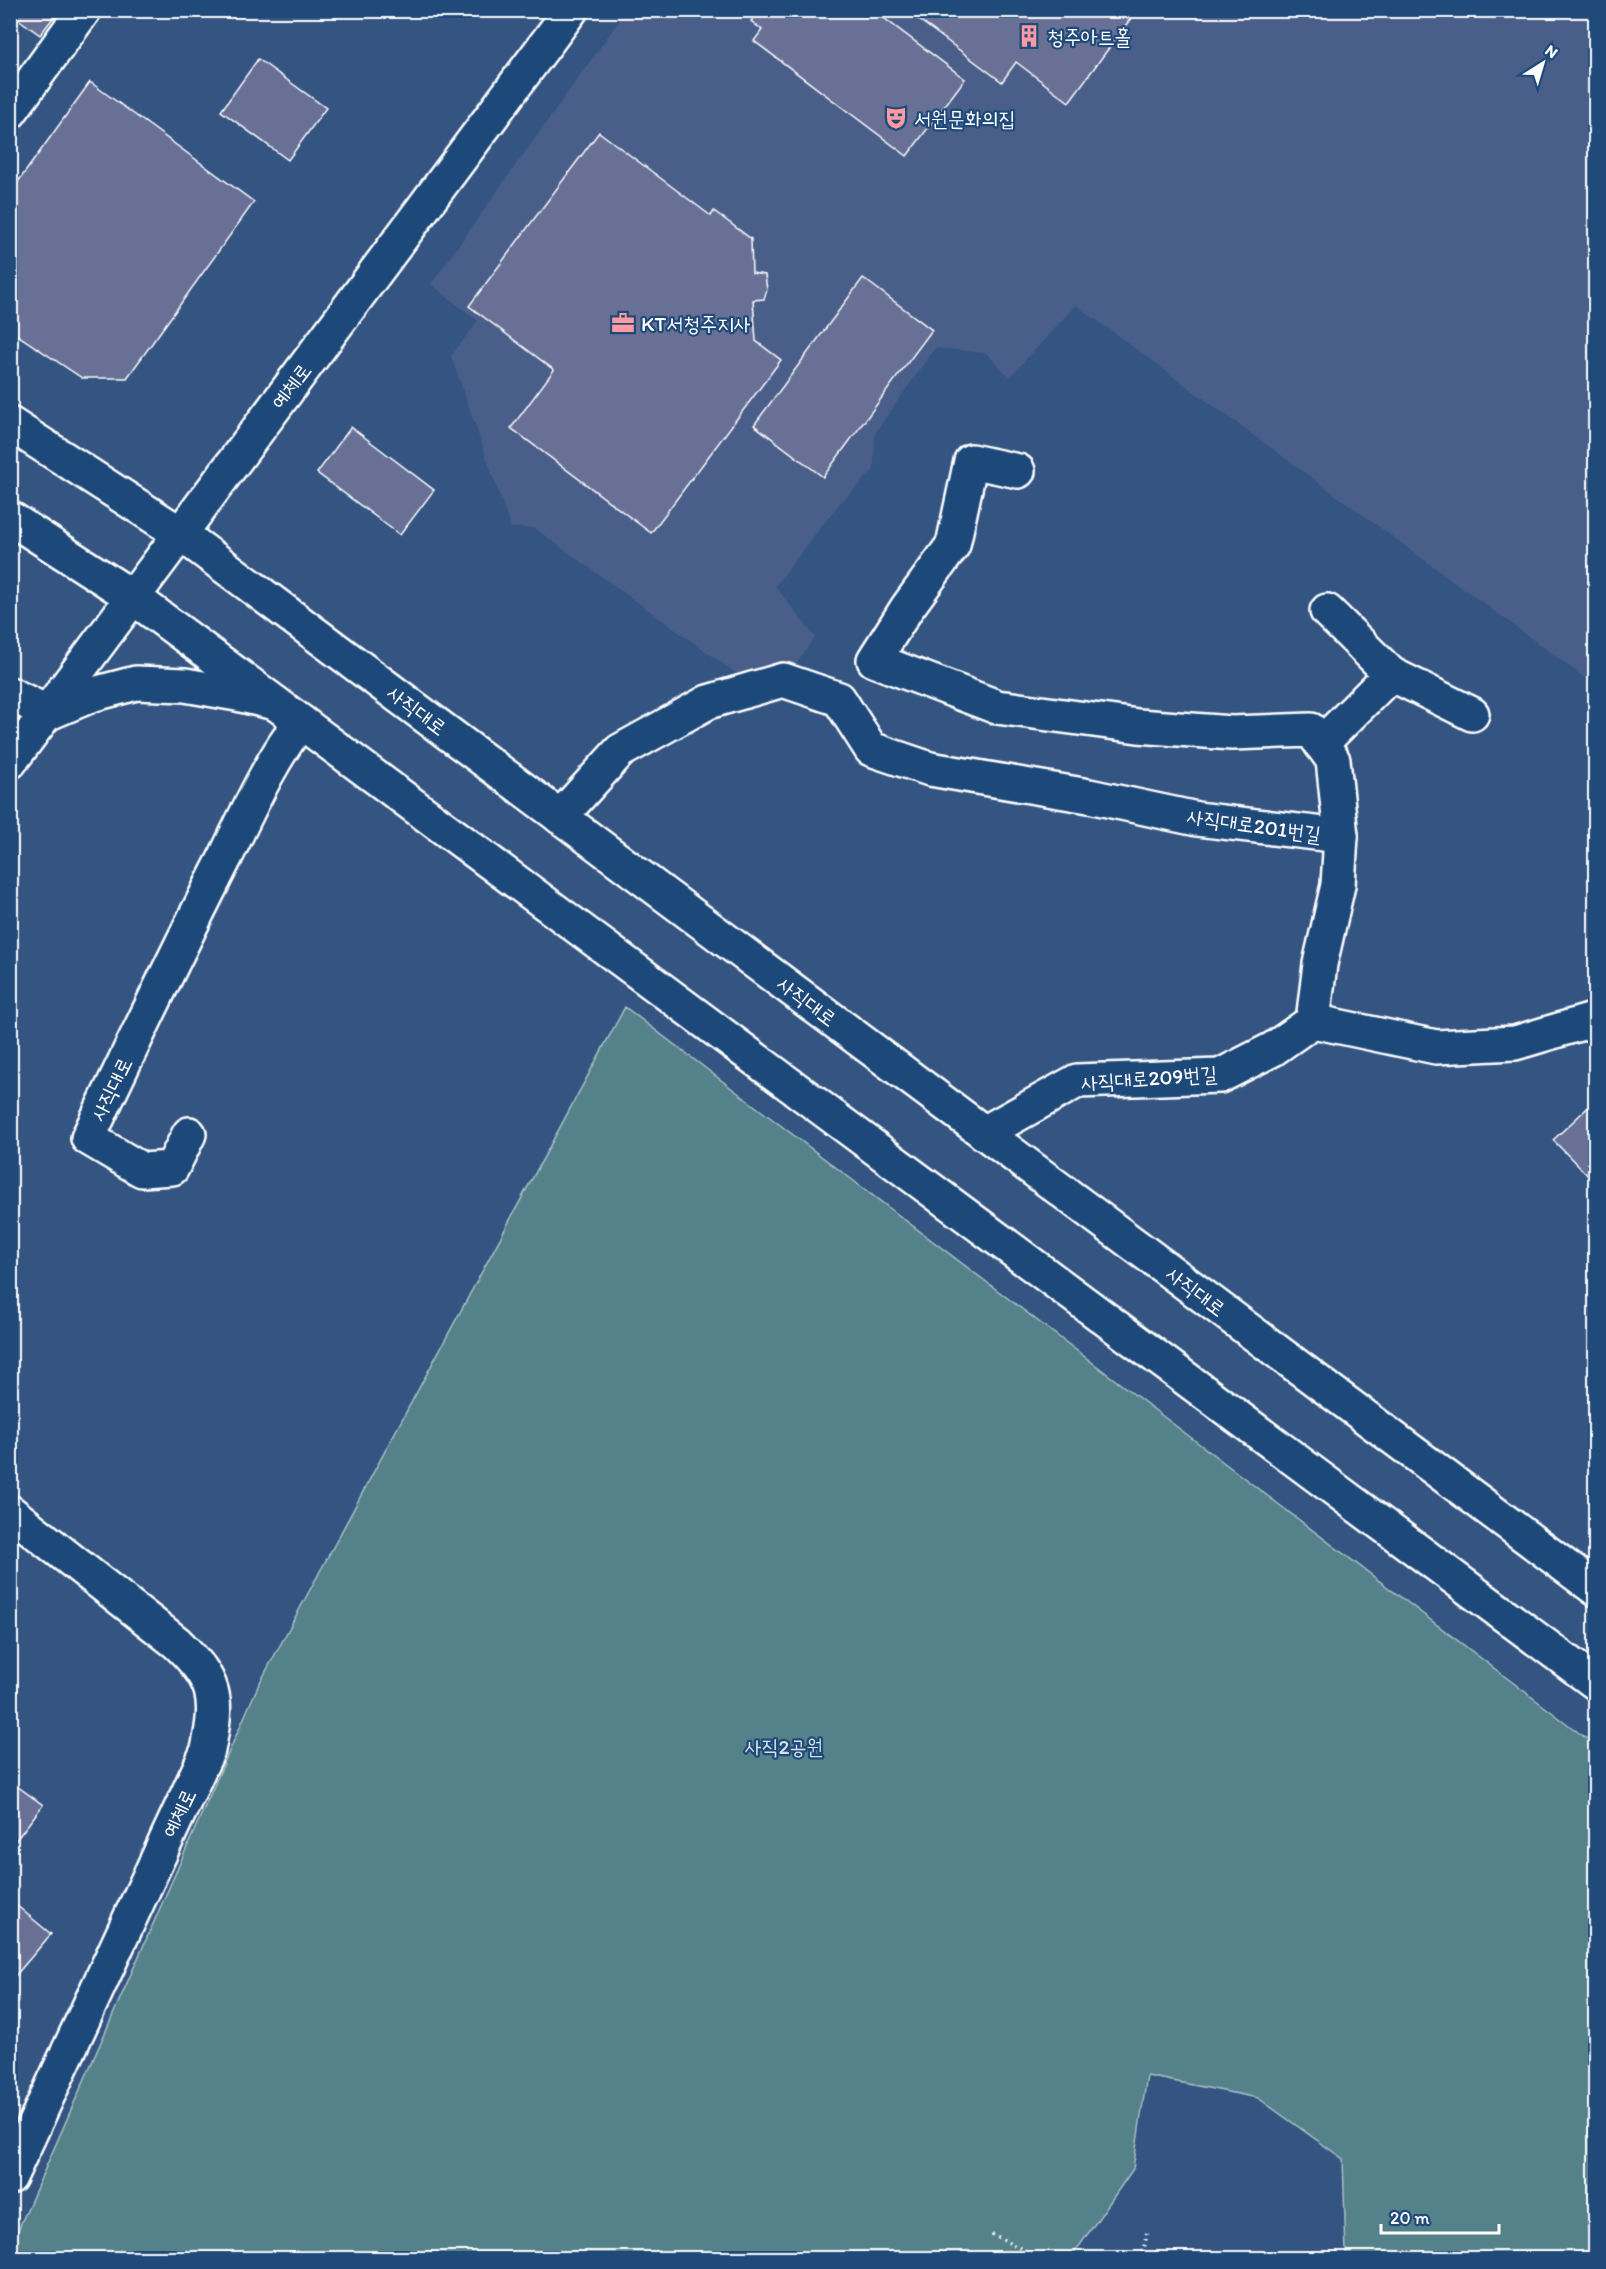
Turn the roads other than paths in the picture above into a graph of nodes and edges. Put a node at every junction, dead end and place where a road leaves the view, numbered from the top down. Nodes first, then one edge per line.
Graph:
1 (84, 10) edge
2 (571, 10) edge
3 (10, 112) edge
4 (10, 424) edge
5 (1018, 471) dead end
6 (10, 518) edge
7 (181, 534) junction
8 (134, 598) junction
9 (1327, 611) dead end
10 (874, 660) junction
11 (1391, 674) junction
12 (10, 694) edge
13 (839, 699) junction
14 (275, 703) junction
15 (49, 713) junction
16 (1472, 714) dead end
17 (301, 722) junction
18 (1321, 744) junction
19 (10, 762) edge
20 (560, 817) junction
21 (1341, 836) junction
22 (1596, 1019) edge
23 (1313, 1021) junction
24 (984, 1133) junction
25 (189, 1134) dead end
26 (10, 1512) edge
27 (1596, 1589) edge
28 (1596, 1683) edge
29 (10, 2177) edge

1 - 3 main road
2 - 7 main road, 예체로
4 - 7 main road, 사직대로
5 - 10 main road
6 - 8 main road
7 - 8 main road, 예체로
7 - 20 main road, 사직대로
8 - 14 main road
8 - 15 main road, 예체로
9 - 11 main road
10 - 13 main road
10 - 18 main road
11 - 16 main road
11 - 18 main road
12 - 15 main road
13 - 20 main road
13 - 21 main road, 사직대로201번길
14 - 15 main road
14 - 17 main road
15 - 19 main road, 예체로
17 - 25 main road, 사직대로
17 - 28 main road
18 - 21 main road, 사직대로201번길
20 - 24 main road, 사직대로
21 - 23 main road
22 - 23 main road
23 - 24 main road, 사직대로209번길
24 - 27 main road, 사직대로
26 - 29 main road, 예체로

